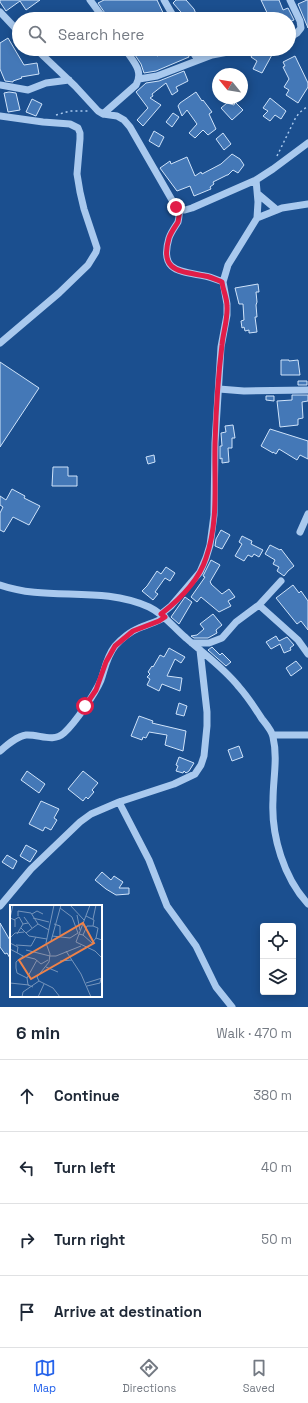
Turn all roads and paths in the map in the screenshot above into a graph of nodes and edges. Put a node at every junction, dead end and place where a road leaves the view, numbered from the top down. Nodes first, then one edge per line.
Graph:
1 (90, 0) edge
2 (164, 0) edge
3 (290, 0) edge
4 (0, 12) edge
5 (99, 12) edge
6 (171, 12) edge
7 (296, 12) edge
8 (296, 13) edge
9 (12, 25) edge
10 (296, 34) edge
11 (43, 56) edge
12 (130, 56) edge
13 (195, 56) edge
14 (209, 56) edge
15 (198, 60) junction
16 (139, 79) junction
17 (69, 80) junction
18 (0, 85) edge
19 (308, 106) edge
20 (100, 112) junction
21 (0, 116) edge
22 (44, 122) junction
23 (308, 143) edge
24 (273, 169) junction
25 (256, 180) junction
26 (258, 194) junction
27 (308, 204) edge
28 (180, 210) junction
29 (277, 210) junction
30 (257, 218) junction
31 (222, 282) junction
32 (0, 343) edge
33 (219, 389) junction
34 (308, 390) edge
35 (308, 514) edge
36 (300, 532) dead end
37 (281, 581) dead end
38 (0, 585) edge
39 (259, 605) junction
40 (163, 616) junction
41 (192, 643) junction
42 (200, 650) junction
43 (308, 654) edge
44 (273, 735) junction
45 (308, 735) edge
46 (0, 751) edge
47 (120, 802) junction
48 (1, 904) edge
49 (308, 904) edge
50 (232, 1007) edge

1 - 5 street
2 - 6 street
3 - 7 street
4 - 9 street
8 - 10 street
11 - 17 street
12 - 16 street
13 - 15 street
14 - 15 street
15 - 16 street
16 - 20 street
17 - 18 street
17 - 20 street
19 - 24 path
20 - 22 path
20 - 28 street
21 - 22 street
22 - 32 street
23 - 24 street
24 - 25 street
25 - 26 street
25 - 28 street
26 - 29 street
26 - 30 street
27 - 29 street
28 - 31 street
29 - 30 street
30 - 31 street
31 - 33 street
33 - 34 street
33 - 40 street
35 - 36 street
37 - 39 street
38 - 40 street
39 - 41 street
39 - 43 street
40 - 41 street
40 - 46 street
41 - 42 street
42 - 44 street
42 - 47 street
44 - 45 street
44 - 49 street
47 - 48 street
47 - 50 street

